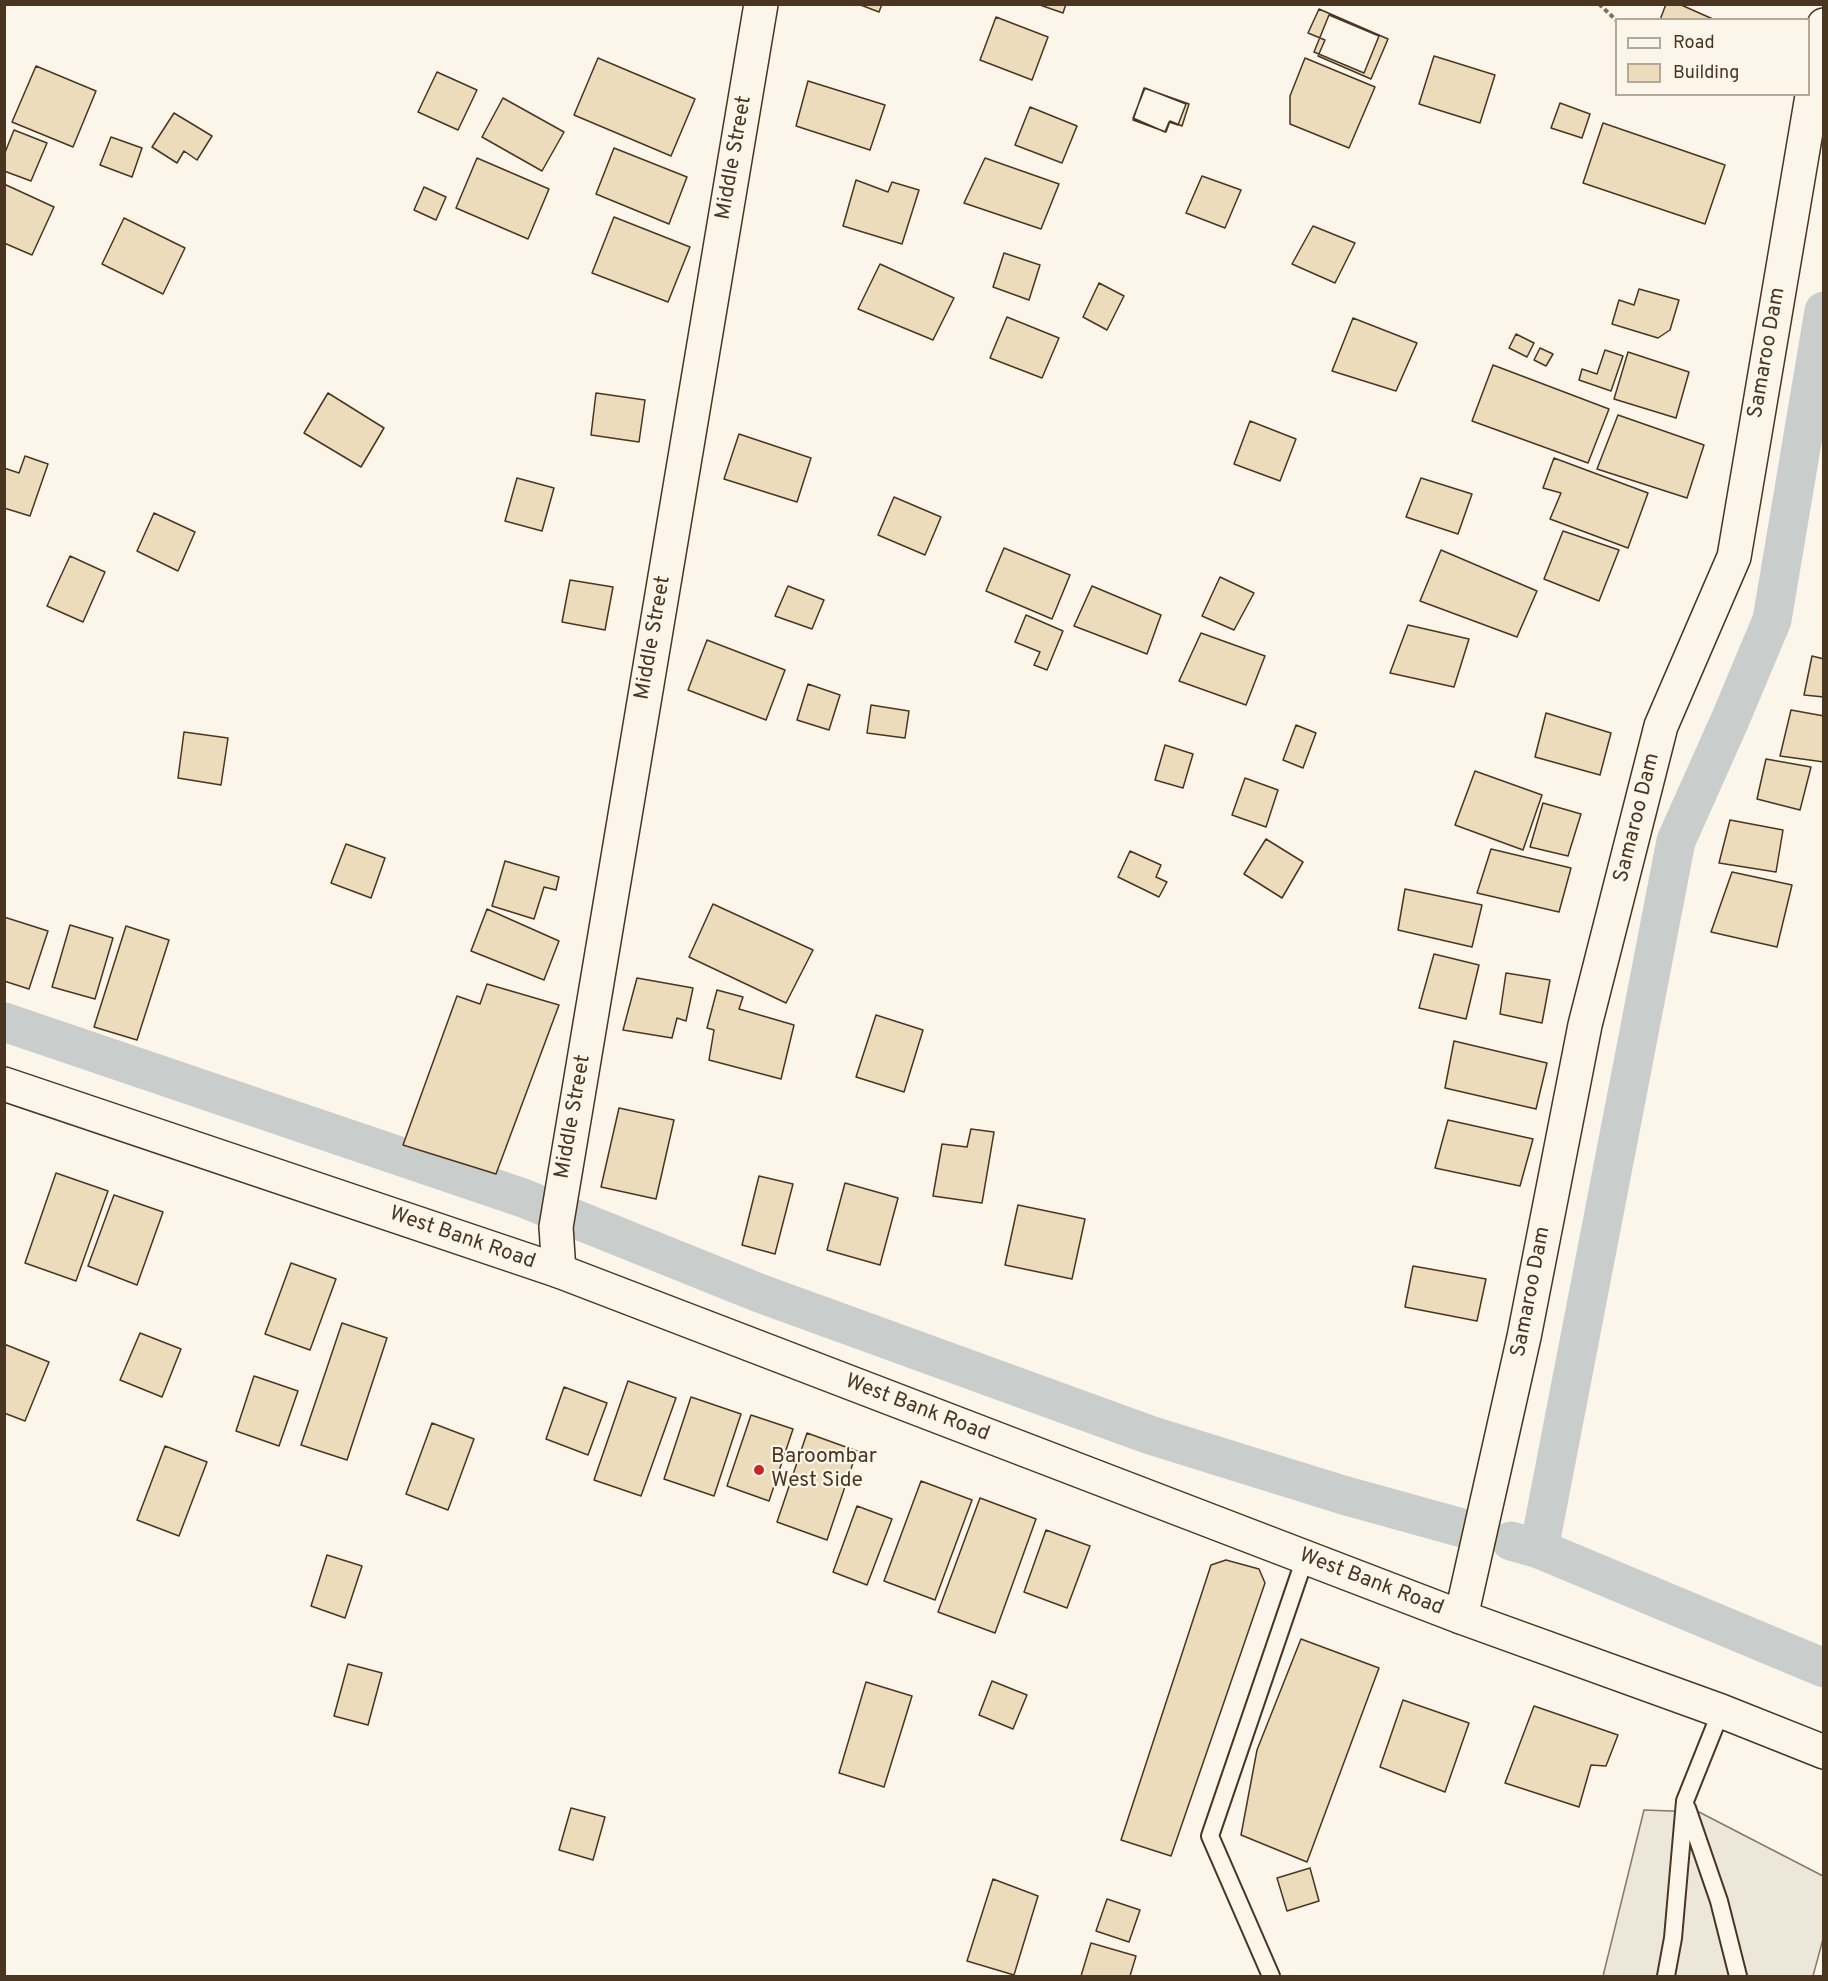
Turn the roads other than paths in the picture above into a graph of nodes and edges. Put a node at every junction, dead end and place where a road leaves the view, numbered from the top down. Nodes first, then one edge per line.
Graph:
1 (760, 4) edge
2 (1824, 25) edge
3 (4, 1084) edge
4 (559, 1271) junction
5 (1305, 1558) junction
6 (1461, 1617) junction
7 (1721, 1711) junction
8 (1824, 1752) edge
9 (1685, 1802) junction
10 (1271, 1977) edge
11 (1666, 1977) edge
12 (1738, 1977) edge

1 - 4 street, Middle Street
2 - 6 street, Samaroo Dam
3 - 4 street, West Bank Road
4 - 5 street, West Bank Road
5 - 6 street, West Bank Road
5 - 10 lane
6 - 7 street, West Bank Road
7 - 8 street, West Bank Road
7 - 9 lane
9 - 11 lane
9 - 12 lane

